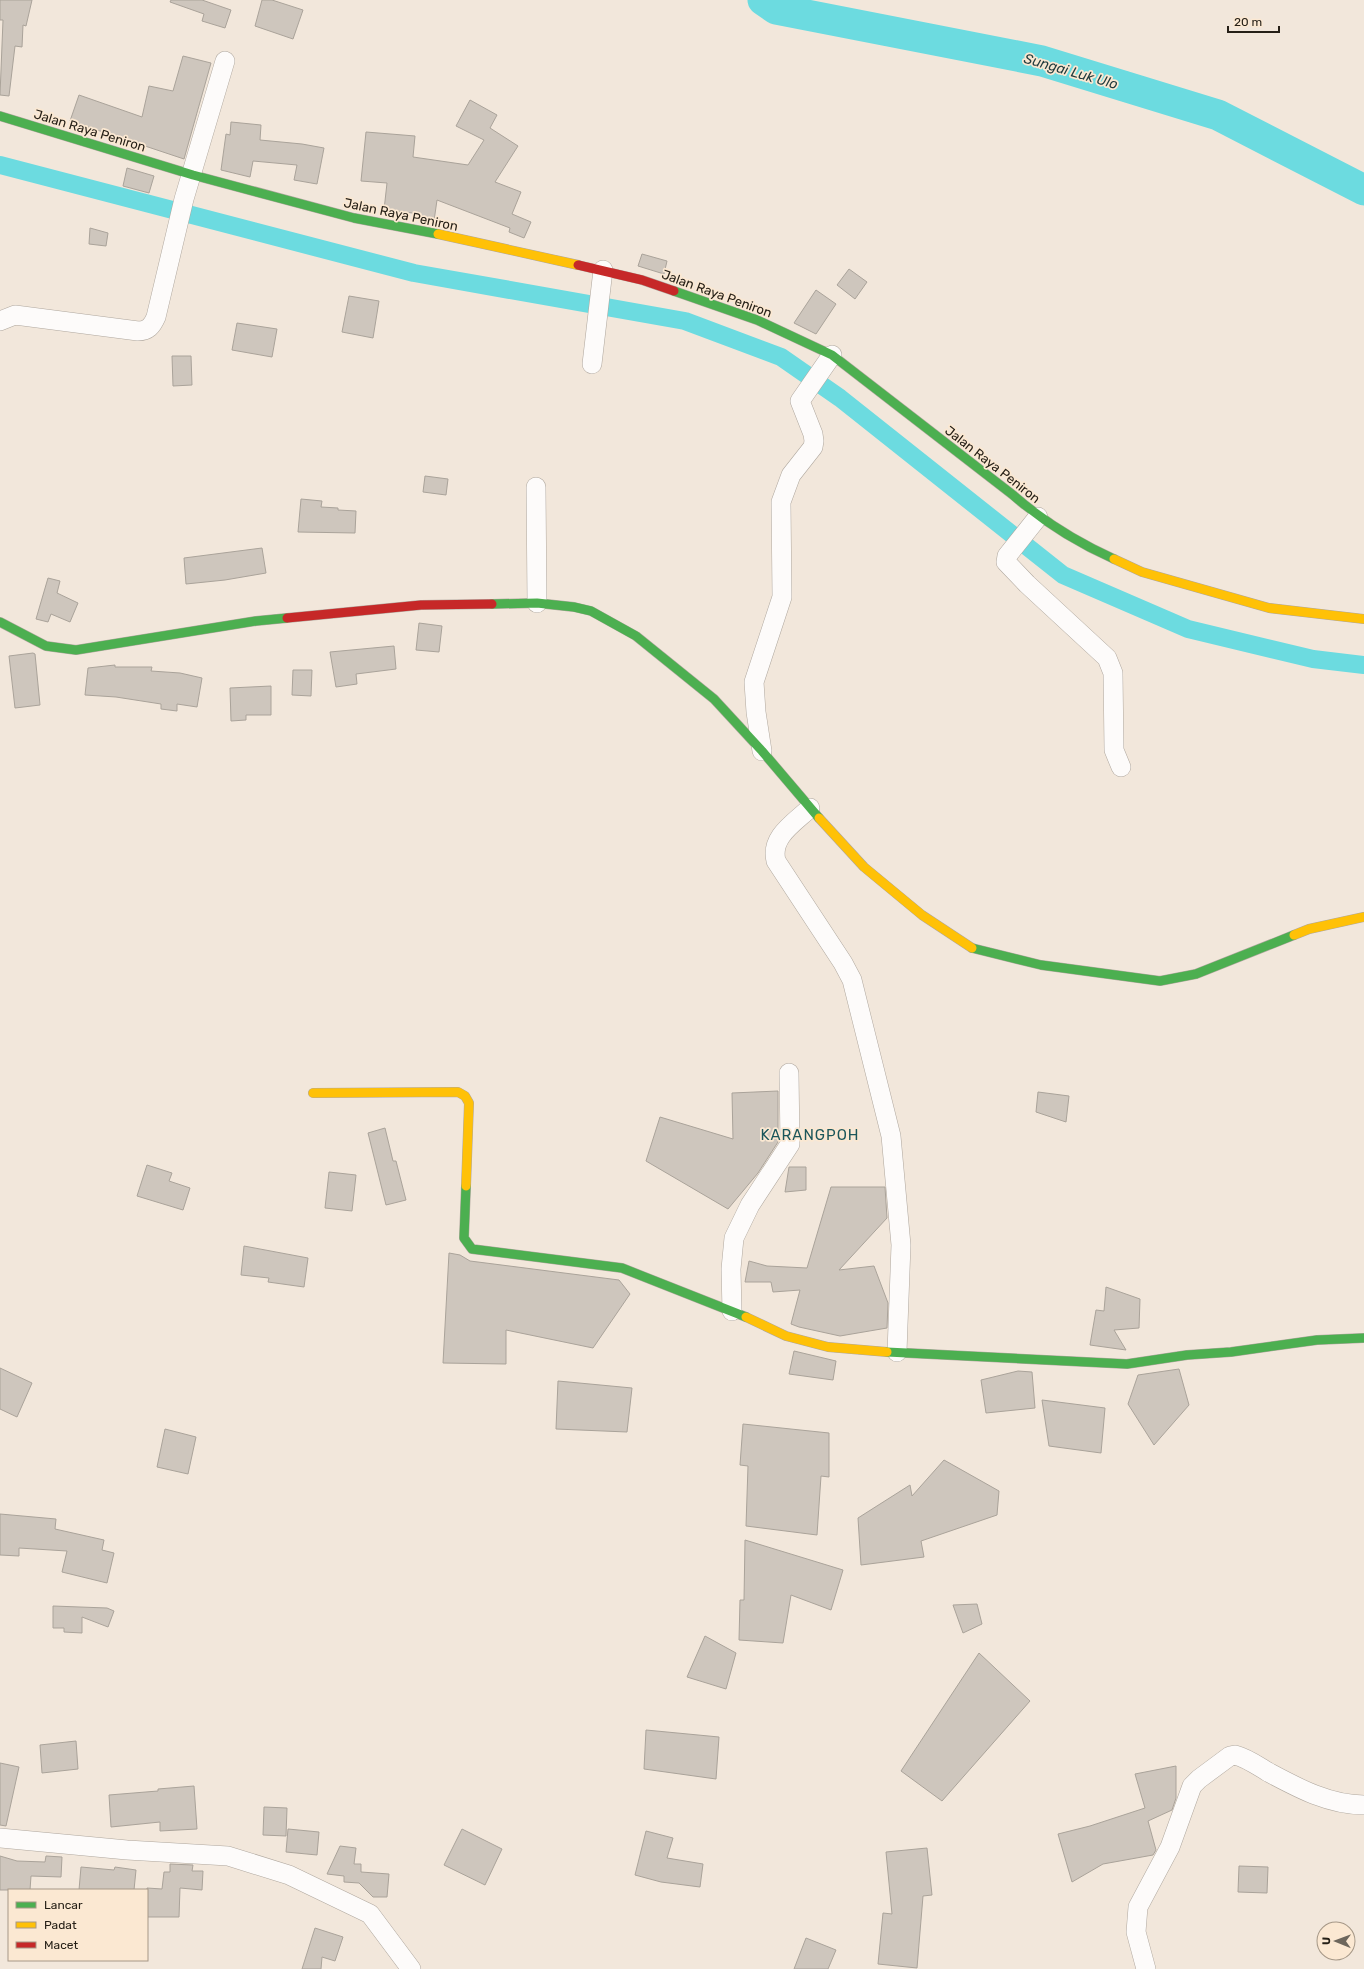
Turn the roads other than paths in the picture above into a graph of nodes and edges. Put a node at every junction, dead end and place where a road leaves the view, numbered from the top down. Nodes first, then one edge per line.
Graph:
1 (225, 61) dead end
2 (0, 116) edge
3 (193, 175) junction
4 (603, 270) junction
5 (0, 321) edge
6 (832, 355) junction
7 (592, 364) dead end
8 (536, 487) dead end
9 (1038, 517) junction
10 (537, 603) junction
11 (1364, 619) edge
12 (0, 622) edge
13 (762, 750) junction
14 (1121, 767) dead end
15 (810, 808) junction
16 (1364, 917) edge
17 (789, 1073) dead end
18 (313, 1093) dead end
19 (732, 1312) junction
20 (1364, 1338) edge
21 (897, 1352) junction
22 (1364, 1805) edge
23 (0, 1838) edge
24 (411, 1969) edge
25 (1146, 1969) edge

1 - 3 street
2 - 3 street, Jalan Raya Peniron
3 - 4 street, Jalan Raya Peniron
3 - 5 street
4 - 6 street, Jalan Raya Peniron
4 - 7 street
6 - 9 street, Jalan Raya Peniron
6 - 13 street
8 - 10 street
9 - 11 street, Jalan Raya Peniron
9 - 14 street
10 - 12 street
10 - 13 street
13 - 15 street
15 - 16 street
15 - 21 street
17 - 19 street
18 - 19 street
19 - 21 street
20 - 21 street
22 - 25 street
23 - 24 street

